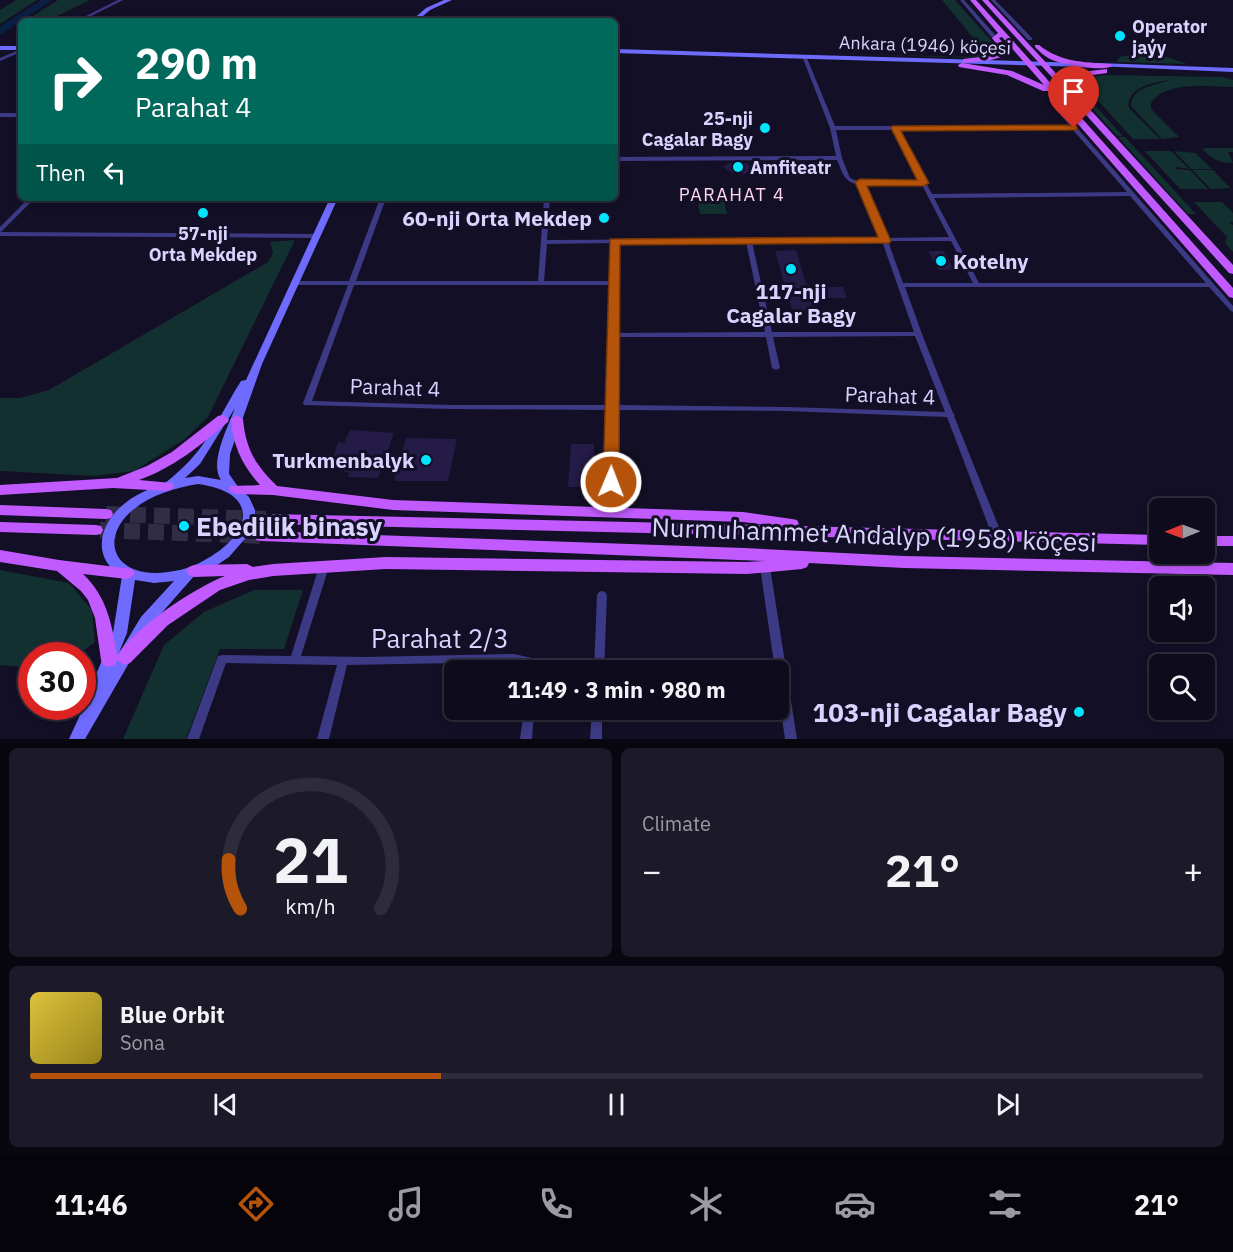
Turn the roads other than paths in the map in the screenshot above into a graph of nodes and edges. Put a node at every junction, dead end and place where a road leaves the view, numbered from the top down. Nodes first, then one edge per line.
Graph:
1 (121, 0) edge
2 (449, 0) edge
3 (962, 0) edge
4 (973, 0) edge
5 (985, 0) edge
6 (993, 0) edge
7 (84, 18) edge
8 (418, 18) edge
9 (981, 22) joint
10 (1006, 30) junction
11 (1030, 39) junction
12 (0, 46) edge
13 (18, 47) edge
14 (18, 49) edge
15 (618, 53) edge
16 (804, 58) junction
17 (0, 60) edge
18 (961, 63) junction
19 (1031, 66) junction
20 (1045, 66) junction
21 (1112, 68) junction
22 (1233, 72) edge
23 (1070, 93) junction
24 (1056, 96) junction
25 (0, 115) edge
26 (18, 115) edge
27 (833, 128) junction
28 (895, 128) junction
29 (1074, 128) junction
30 (839, 158) junction
31 (618, 159) edge
32 (860, 182) junction
33 (924, 183) junction
34 (1133, 194) junction
35 (930, 196) junction
36 (29, 201) edge
37 (333, 201) edge
38 (382, 201) edge
39 (547, 201) edge
40 (0, 232) edge
41 (317, 236) junction
42 (953, 239) junction
43 (614, 241) junction
44 (749, 241) junction
45 (885, 241) junction
46 (544, 242) junction
47 (1202, 259) junction
48 (1233, 270) edge
49 (351, 282) junction
50 (541, 282) junction
51 (296, 283) junction
52 (614, 283) junction
53 (900, 285) junction
54 (977, 285) junction
55 (1212, 285) junction
56 (1233, 296) edge
57 (1233, 310) edge
58 (770, 334) junction
59 (918, 334) junction
60 (613, 335) junction
61 (257, 364) junction
62 (776, 368) dead end
63 (611, 406) junction
64 (951, 415) junction
65 (237, 418) junction
66 (223, 419) junction
67 (611, 482) dead end
68 (113, 483) junction
69 (168, 486) junction
70 (235, 489) junction
71 (0, 490) edge
72 (273, 490) junction
73 (0, 510) edge
74 (106, 514) tunnel mouth
75 (269, 519) tunnel mouth
76 (0, 527) edge
77 (96, 530) tunnel mouth
78 (841, 532) junction
79 (997, 535) junction
80 (261, 536) tunnel mouth
81 (1149, 540) edge
82 (1215, 541) edge
83 (1233, 542) edge
84 (0, 556) edge
85 (842, 559) junction
86 (59, 566) junction
87 (765, 567) junction
88 (1233, 569) edge
89 (273, 570) junction
90 (193, 571) junction
91 (128, 573) junction
92 (322, 573) dead end
93 (602, 595) dead end
94 (116, 659) junction
95 (295, 660) junction
96 (523, 660) edge
97 (599, 660) edge
98 (343, 661) junction
99 (528, 720) edge
100 (597, 720) edge
101 (80, 733) edge
102 (193, 739) edge
103 (323, 739) edge
104 (525, 739) edge
105 (596, 739) edge
106 (791, 739) edge

1 - 7 street
2 - 8 street
3 - 9 street
4 - 10 main road
5 - 10 main road
6 - 10 street
9 - 10 main road
10 - 11 main road
10 - 11 street
10 - 18 main road
10 - 19 main road
10 - 20 main road
11 - 21 main road
12 - 13 street
14 - 17 street
15 - 16 street, Ankara (1946) köçesi
16 - 18 street, Ankara (1946) köçesi
16 - 27 street, Parahat 4
18 - 19 street, Ankara (1946) köçesi
18 - 24 main road
19 - 20 street, Ankara (1946) köçesi
19 - 24 main road
20 - 21 street, Ankara (1946) köçesi
20 - 23 main road
21 - 22 street, Ankara (1946) köçesi
21 - 23 main road
23 - 48 main road
24 - 29 street
24 - 47 main road
25 - 26 street
27 - 28 street
27 - 30 street, Parahat 4
28 - 29 street
28 - 33 street
29 - 34 street
30 - 31 street
30 - 32 street, Parahat 4
32 - 33 street
32 - 45 street, Parahat 4
33 - 35 street
34 - 35 street
34 - 55 street
35 - 42 street
36 - 40 street
37 - 41 street
38 - 49 street
39 - 46 street
40 - 41 street
41 - 51 street
42 - 45 street
42 - 54 street
43 - 44 street
43 - 46 street
43 - 52 street
44 - 45 street
44 - 58 street
45 - 53 street, Parahat 4
46 - 50 street
47 - 55 main road
47 - 56 main road
49 - 50 street
49 - 51 street
49 - 63 street, Parahat 4
50 - 52 street
51 - 61 street
52 - 60 street
53 - 54 street
53 - 59 street, Parahat 4
54 - 55 street
55 - 56 main road
55 - 57 street
58 - 59 street
58 - 60 street
58 - 62 street
59 - 64 street, Parahat 4
60 - 63 street
61 - 65 street
61 - 66 street
63 - 64 street, Parahat 4
63 - 67 street
64 - 79 street, Parahat 4
65 - 70 street
65 - 72 main road
66 - 68 main road
66 - 69 street
68 - 69 main road
68 - 71 main road
69 - 70 street
69 - 91 street
70 - 72 main road
70 - 90 street
72 - 78 main road
73 - 74 main road
75 - 78 main road, Nurmuhammet Andalyp (1958) köçesi
76 - 77 main road
78 - 79 main road, Nurmuhammet Andalyp (1958) köçesi
79 - 81 main road, Nurmuhammet Andalyp (1958) köçesi
80 - 85 main road, Nurmuhammet Andalyp (1958) köçesi
82 - 83 main road
84 - 86 main road
85 - 87 main road
85 - 88 main road, Nurmuhammet Andalyp (1958) köçesi
86 - 91 main road
86 - 94 main road
87 - 89 main road
87 - 106 street
89 - 90 main road
89 - 94 main road
90 - 91 street
90 - 94 street
91 - 94 street
92 - 95 street
93 - 97 street
94 - 101 street
95 - 98 street, Parahat 2/3
95 - 102 street, Parahat 2/3
96 - 98 street, Parahat 2/3
98 - 103 street, Parahat 2/3
99 - 104 street
100 - 105 street

